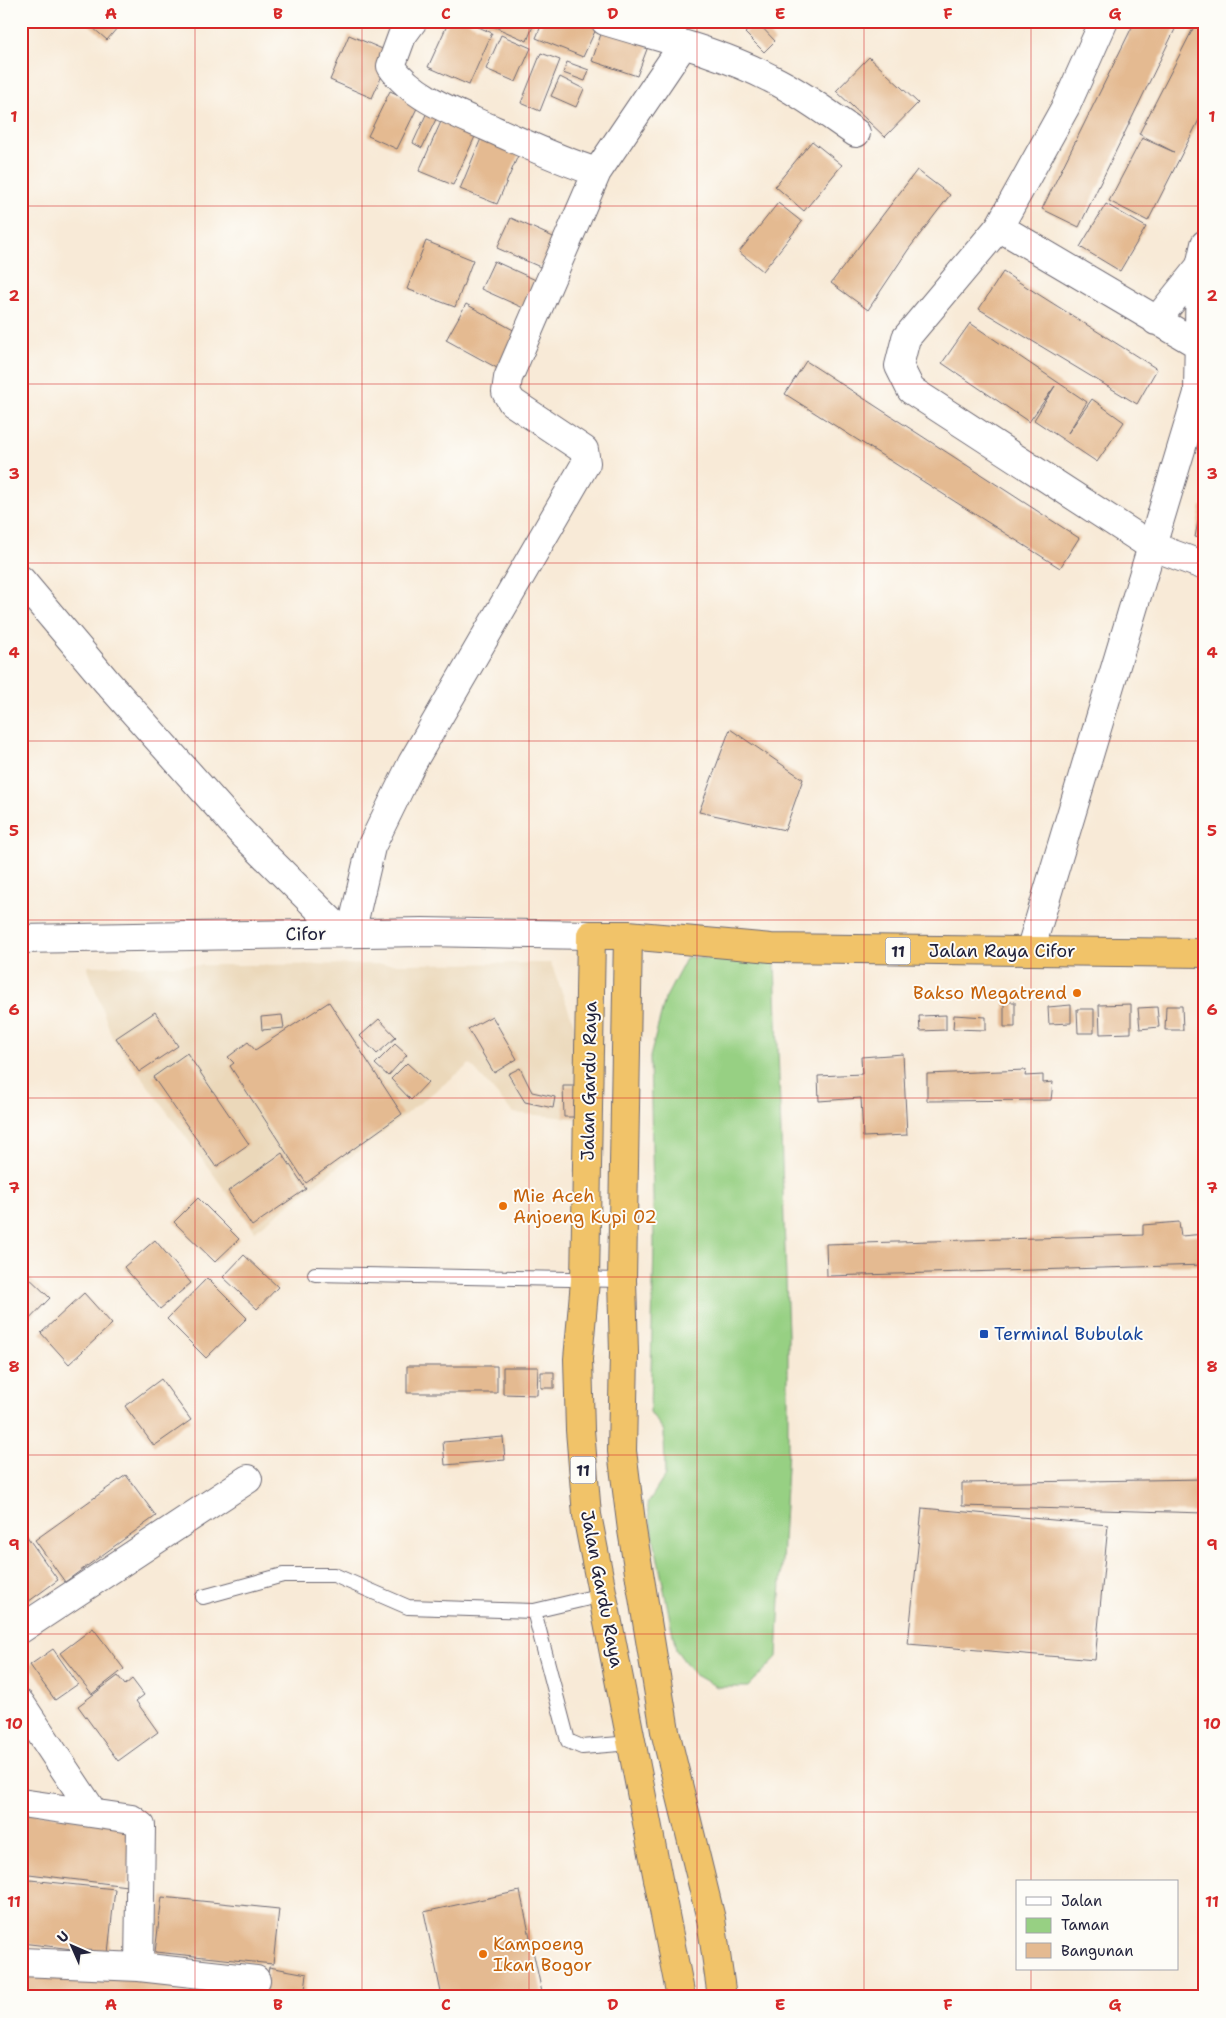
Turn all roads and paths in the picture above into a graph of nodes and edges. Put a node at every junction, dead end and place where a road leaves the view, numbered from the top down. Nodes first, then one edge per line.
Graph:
1 (413, 21) edge
2 (605, 21) edge
3 (1104, 21) edge
4 (683, 45) junction
5 (856, 133) dead end
6 (597, 172) junction
7 (999, 227) junction
8 (1202, 255) edge
9 (1156, 321) junction
10 (1199, 345) junction
11 (1151, 546) junction
12 (1205, 566) edge
13 (21, 580) edge
14 (347, 933) junction
15 (591, 935) junction
16 (628, 935) junction
17 (21, 939) edge
18 (1030, 951) junction
19 (1205, 953) edge
20 (315, 1274) dead end
21 (585, 1280) junction
22 (622, 1280) junction
23 (248, 1479) dead end
24 (602, 1595) junction
25 (203, 1597) dead end
26 (534, 1611) junction
27 (21, 1629) edge
28 (21, 1704) edge
29 (632, 1743) junction
30 (21, 1804) edge
31 (94, 1812) junction
32 (21, 1962) edge
33 (139, 1967) junction
34 (256, 1980) dead end
35 (681, 1997) edge
36 (722, 1997) edge

1 - 6 street
2 - 4 street
3 - 7 street
4 - 5 street
4 - 6 street
6 - 14 street
7 - 9 street
7 - 11 street
8 - 9 street
8 - 10 street
9 - 10 street
10 - 11 street
11 - 12 street
11 - 18 street
13 - 14 street
14 - 15 street, Cifor
14 - 17 street, Cifor
15 - 16 highway, Jalan Raya Cifor / 11
15 - 21 highway, Jalan Gardu Raya / 11
16 - 18 highway, Jalan Raya Cifor / 11
16 - 22 highway, Jalan Gardu Raya
18 - 19 highway, Jalan Raya Cifor / 11
20 - 21 lane
21 - 22 lane
21 - 24 highway, Jalan Gardu Raya / 11
22 - 36 highway, Jalan Gardu Raya
23 - 27 street
24 - 26 lane
24 - 29 highway, Jalan Gardu Raya / 11
25 - 26 lane
26 - 29 lane
28 - 31 street
29 - 35 highway, Jalan Gardu Raya / 11
30 - 31 street
31 - 33 street
32 - 33 street
33 - 34 street

